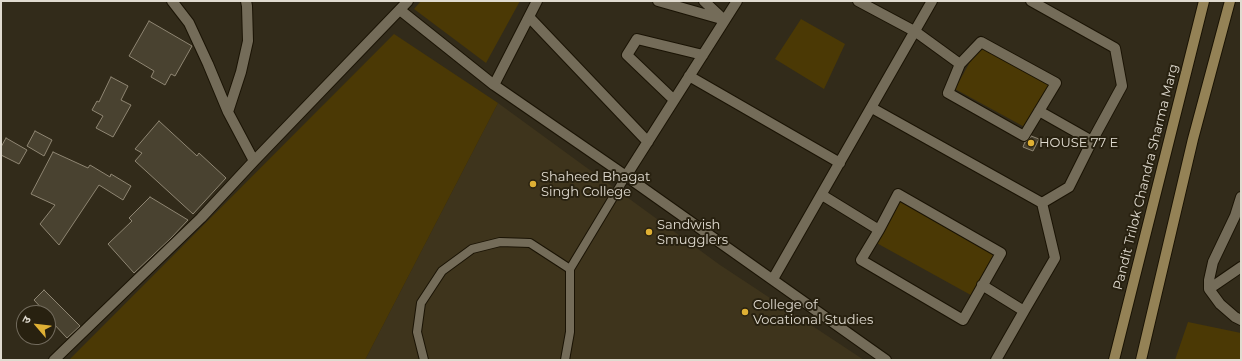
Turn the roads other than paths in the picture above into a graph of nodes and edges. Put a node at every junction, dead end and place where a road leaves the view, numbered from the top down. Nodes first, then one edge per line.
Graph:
1 (172, 1) edge
2 (246, 1) edge
3 (408, 1) edge
4 (537, 1) edge
5 (658, 1) edge
6 (704, 1) edge
7 (737, 1) edge
8 (858, 1) edge
9 (932, 1) edge
10 (1031, 1) edge
11 (1204, 1) edge
12 (1230, 1) edge
13 (400, 10) junction
14 (529, 17) junction
15 (725, 20) junction
16 (916, 32) junction
17 (703, 55) junction
18 (960, 64) junction
19 (689, 76) junction
20 (494, 85) junction
21 (674, 100) junction
22 (872, 108) junction
23 (1039, 111) junction
24 (228, 112) junction
25 (1092, 141) junction
26 (648, 142) junction
27 (254, 161) junction
28 (840, 163) junction
29 (626, 176) junction
30 (822, 195) junction
31 (1241, 197) edge
32 (1042, 203) junction
33 (1238, 214) edge
34 (879, 230) junction
35 (1241, 267) edge
36 (570, 269) junction
37 (773, 279) junction
38 (982, 285) junction
39 (1209, 289) junction
40 (1024, 311) junction
41 (1241, 320) edge
42 (54, 360) edge
43 (424, 360) edge
44 (565, 360) edge
45 (886, 360) edge
46 (996, 360) edge
47 (1114, 360) edge
48 (1141, 360) edge

1 - 24 street
2 - 24 street
3 - 13 street
4 - 14 street
5 - 15 street
6 - 15 street
7 - 15 street
8 - 16 street
9 - 16 street
10 - 25 street
11 - 47 main road, Pandit Trilok Chandra Sharma Marg
12 - 48 main road
13 - 20 street
13 - 27 street
14 - 20 street
14 - 26 street
15 - 17 street
16 - 18 street
16 - 22 street
17 - 19 street
17 - 21 street
18 - 23 street
18 - 23 street
19 - 21 street
19 - 28 street
20 - 29 street
21 - 26 street
22 - 28 street
22 - 32 street
23 - 25 street
24 - 27 street
25 - 32 street
26 - 29 street
27 - 42 street
28 - 30 street
29 - 36 lane
29 - 37 street
30 - 34 street
30 - 37 street
31 - 33 street
32 - 40 street
33 - 39 street
34 - 38 street
34 - 38 street
35 - 39 street
36 - 43 lane
36 - 44 lane
37 - 45 street
38 - 40 street
39 - 41 street
40 - 46 street

